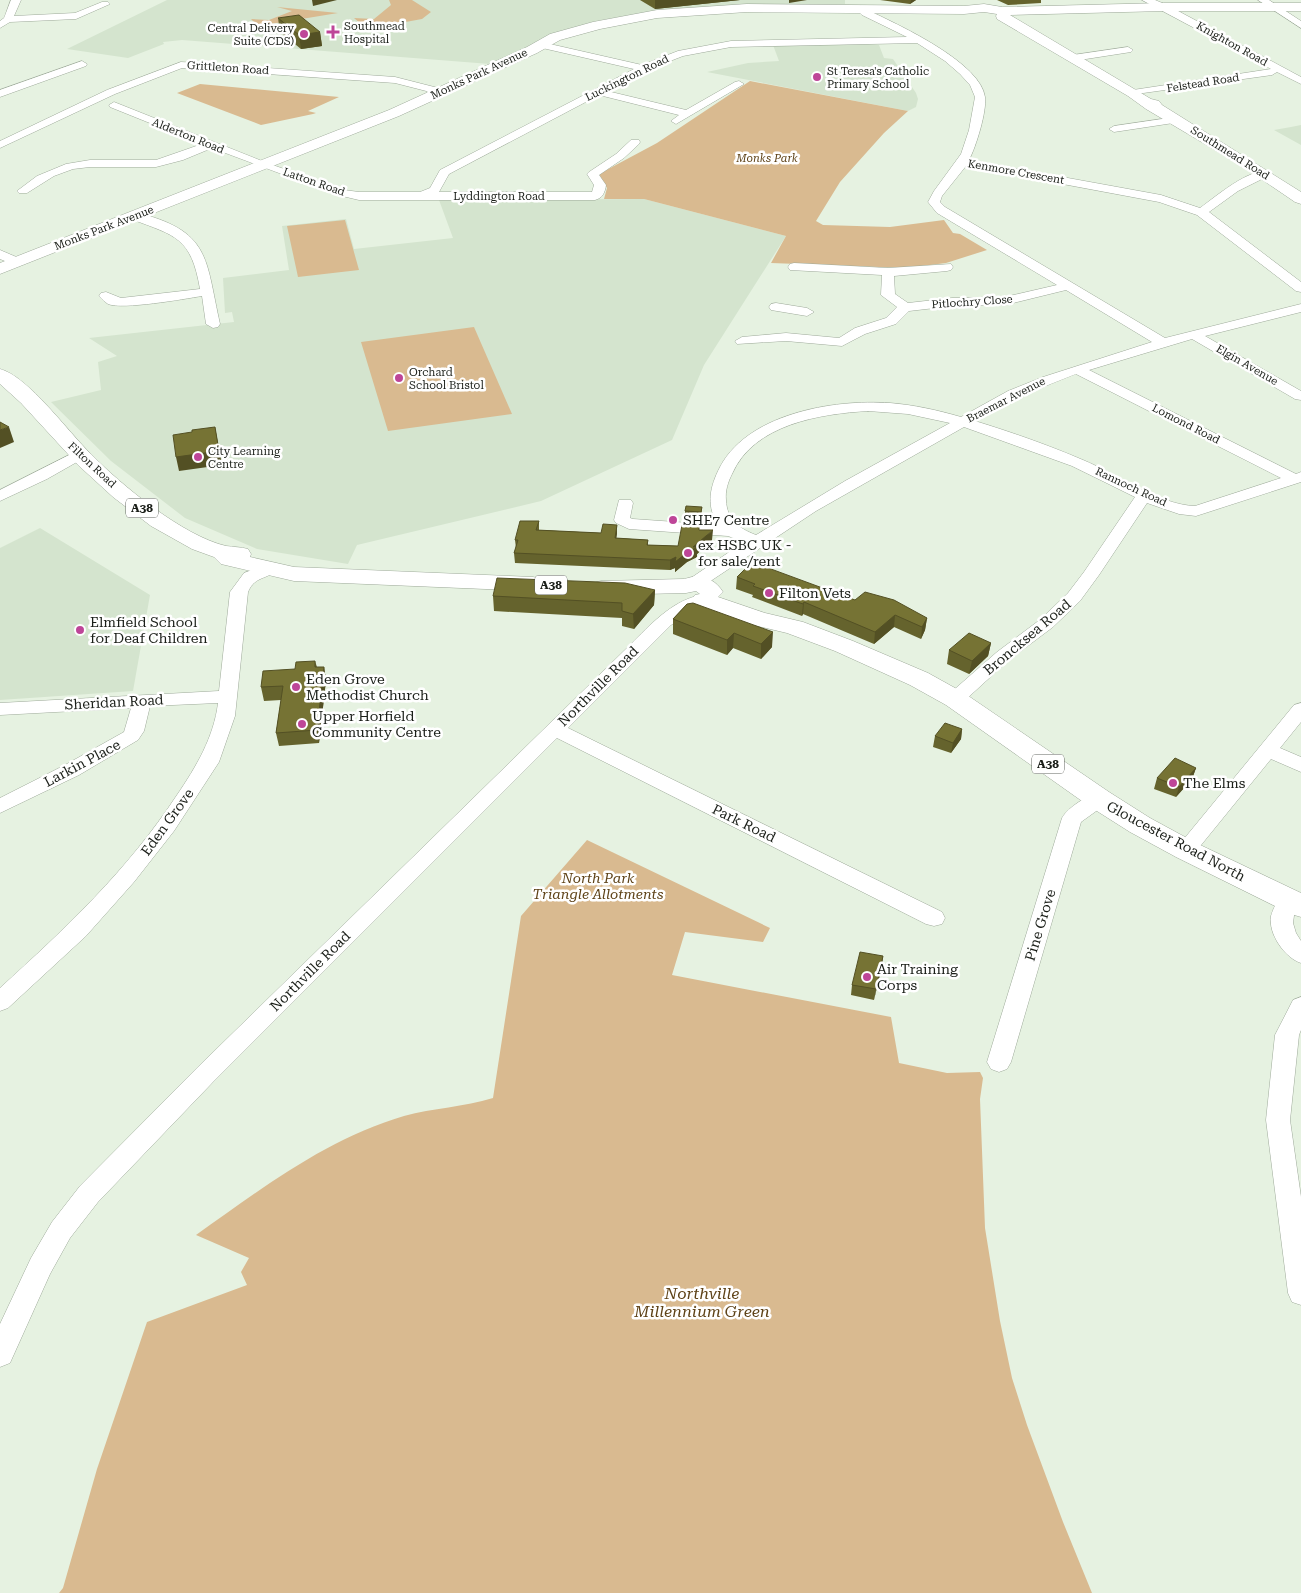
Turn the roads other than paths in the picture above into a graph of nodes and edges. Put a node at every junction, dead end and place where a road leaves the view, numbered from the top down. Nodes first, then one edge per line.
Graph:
1 (1147, 0) edge
2 (1268, 3) edge
3 (105, 4) dead end
4 (979, 4) edge
5 (16, 5) edge
6 (1164, 7) junction
7 (1301, 7) edge
8 (861, 9) junction
9 (1005, 15) junction
10 (4, 22) edge
11 (1301, 25) edge
12 (920, 40) junction
13 (541, 45) junction
14 (1128, 50) dead end
15 (1074, 58) junction
16 (82, 64) dead end
17 (643, 68) junction
18 (1301, 68) edge
19 (1277, 72) junction
20 (8, 79) dead end
21 (1301, 82) edge
22 (24, 84) junction
23 (733, 86) dead end
24 (111, 92) junction
25 (442, 92) junction
26 (598, 92) junction
27 (1133, 93) junction
28 (0, 94) edge
29 (114, 105) junction
30 (79, 107) junction
31 (688, 114) junction
32 (1176, 120) junction
33 (674, 122) dead end
34 (1114, 129) dead end
35 (0, 144) edge
36 (210, 145) junction
37 (635, 146) dead end
38 (963, 162) junction
39 (587, 164) dead end
40 (263, 165) junction
41 (601, 167) junction
42 (1258, 177) junction
43 (23, 191) dead end
44 (422, 196) junction
45 (365, 197) joint
46 (1301, 199) edge
47 (1201, 212) junction
48 (135, 216) junction
49 (0, 254) edge
50 (17, 262) junction
51 (794, 267) dead end
52 (947, 267) dead end
53 (0, 269) edge
54 (888, 272) junction
55 (1068, 286) junction
56 (1301, 288) edge
57 (206, 292) junction
58 (106, 296) dead end
59 (776, 307) dead end
60 (905, 307) junction
61 (1301, 308) edge
62 (792, 309) junction
63 (807, 312) dead end
64 (213, 324) dead end
65 (1194, 335) junction
66 (786, 337) junction
67 (742, 341) dead end
68 (1165, 344) junction
69 (1077, 369) junction
70 (0, 375) edge
71 (1300, 396) edge
72 (962, 422) junction
73 (79, 455) junction
74 (1298, 478) edge
75 (1144, 495) junction
76 (0, 496) edge
77 (625, 503) dead end
78 (732, 531) junction
79 (756, 541) junction
80 (226, 556) junction
81 (268, 569) junction
82 (313, 574) junction
83 (556, 585) edge
84 (584, 587) edge
85 (240, 592) junction
86 (695, 592) junction
87 (229, 696) junction
88 (955, 699) junction
89 (142, 701) junction
90 (0, 709) edge
91 (1301, 709) edge
92 (555, 729) junction
93 (1267, 750) junction
94 (1301, 765) edge
95 (1099, 800) junction
96 (0, 806) edge
97 (1186, 850) junction
98 (1295, 903) edge
99 (934, 918) dead end
100 (1301, 955) edge
101 (0, 1002) edge
102 (1301, 1006) edge
103 (999, 1062) dead end
104 (1301, 1293) edge
105 (0, 1354) edge

1 - 6 street, Knighton Road
2 - 6 street
2 - 7 street
2 - 11 street
3 - 10 street
4 - 8 street, Monks Park Avenue
4 - 9 street, Monks Park Avenue
5 - 10 street
6 - 9 street
6 - 19 street, Knighton Road
8 - 12 street
8 - 13 street, Monks Park Avenue
9 - 15 street, Southmead Road
12 - 17 street, Luckington Road
12 - 38 street
13 - 17 street
13 - 25 street, Monks Park Avenue
14 - 15 street
15 - 27 street, Southmead Road
16 - 22 street
17 - 26 street, Luckington Road
18 - 19 street, Felstead Road
19 - 21 street, Knighton Road
19 - 27 street, Felstead Road
20 - 22 street
22 - 28 street
23 - 31 street
24 - 25 street, Grittleton Road
24 - 29 street
24 - 30 street, Grittleton Road
25 - 40 street, Monks Park Avenue
26 - 31 street
26 - 44 street, Luckington Road
27 - 32 street, Southmead Road
29 - 30 street, Alderton Road
29 - 36 street, Alderton Road
30 - 35 street, Grittleton Road
31 - 33 street
32 - 34 street
32 - 42 street, Southmead Road
36 - 40 street, Alderton Road
36 - 43 street
37 - 41 street
38 - 47 street, Kenmore Crescent
38 - 55 street, Kenmore Crescent
39 - 41 street
40 - 45 street, Latton Road
40 - 48 street, Monks Park Avenue
41 - 44 street, Lyddington Road
42 - 46 street, Southmead Road
42 - 47 street
44 - 45 street, Lyddington Road
47 - 56 street, Kenmore Crescent
48 - 50 street, Monks Park Avenue
48 - 57 street
49 - 50 street
50 - 53 street, Monks Park Avenue
51 - 54 street
52 - 54 street
54 - 60 street
55 - 60 street, Pitlochry Close
55 - 68 street, Kenmore Crescent
57 - 58 street
57 - 64 street
59 - 62 street
60 - 66 street
61 - 65 street, Braemar Avenue
62 - 63 street
62 - 66 street
65 - 68 street, Braemar Avenue
65 - 71 street, Elgin Avenue
66 - 67 street
68 - 69 street, Braemar Avenue
69 - 72 street, Braemar Avenue
69 - 74 street, Lomond Road
70 - 73 street, Filton Road / A38
72 - 75 street, Rannoch Road
72 - 78 street, Rannoch Road
72 - 79 street, Braemar Avenue
73 - 76 street
73 - 80 street, Filton Road / A38
74 - 75 street, Rannoch Road
75 - 88 street, Broncksea Road
77 - 78 street
78 - 79 street
79 - 86 street, Braemar Avenue
80 - 81 street, Filton Road / A38
80 - 82 street, Filton Road / A38
80 - 85 street, Eden Grove
81 - 82 street, Filton Road / A38
81 - 85 street
82 - 83 street, Filton Road / A38
84 - 86 street, Gloucester Road North / A38
85 - 87 street, Eden Grove
86 - 88 street, Gloucester Road North / A38
86 - 92 street, Northville Road
87 - 89 street, Sheridan Road
87 - 101 street, Eden Grove
88 - 95 street, Gloucester Road North / A38
89 - 90 street, Sheridan Road
89 - 96 street, Larkin Place
91 - 93 street
92 - 99 street, Park Road
92 - 105 street, Northville Road
93 - 94 street
93 - 97 street
95 - 97 street, Gloucester Road North / A38
95 - 103 street, Pine Grove
97 - 98 street, Gloucester Road North / A38
98 - 100 street
102 - 104 street

